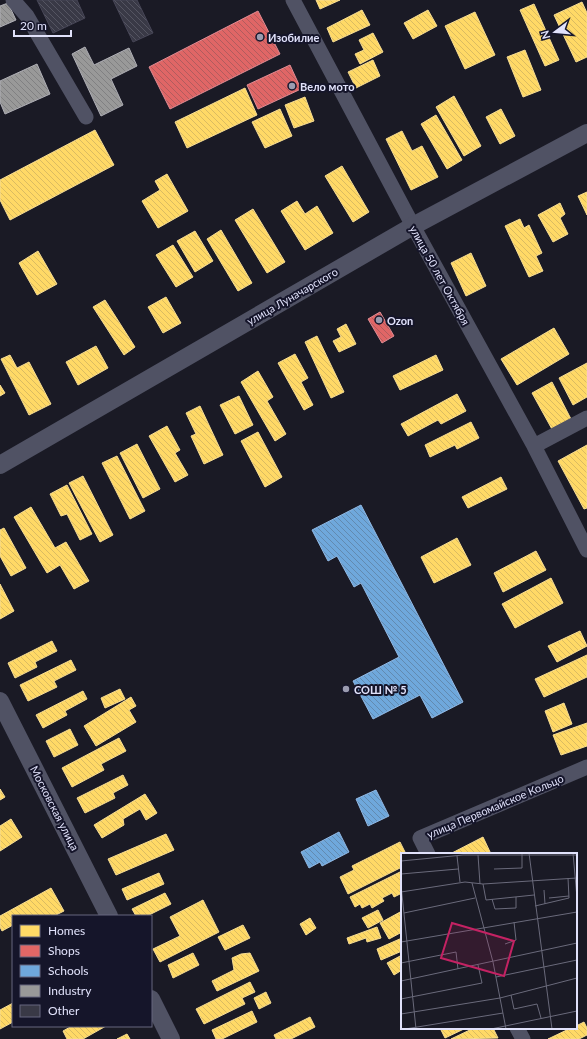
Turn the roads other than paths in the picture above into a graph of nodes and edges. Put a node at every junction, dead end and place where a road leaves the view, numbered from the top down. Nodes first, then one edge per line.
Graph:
1 (13, 0) edge
2 (293, 0) edge
3 (86, 117) dead end
4 (587, 133) edge
5 (413, 226) junction
6 (587, 418) edge
7 (534, 446) junction
8 (0, 465) edge
9 (587, 550) edge
10 (0, 701) edge
11 (587, 767) edge
12 (428, 853) edge
13 (108, 915) edge
14 (152, 1001) edge
15 (518, 1029) edge
16 (171, 1039) edge
17 (523, 1039) edge

1 - 3 street
2 - 5 street, улица 50 лет Октября
4 - 5 street, улица Луначарского
5 - 7 street, улица 50 лет Октября
5 - 8 street, улица Луначарского
6 - 7 street
7 - 9 street, улица 50 лет Октября
10 - 13 street, Московская улица
11 - 12 street, улица Первомайское Кольцо
14 - 16 street
15 - 17 street

